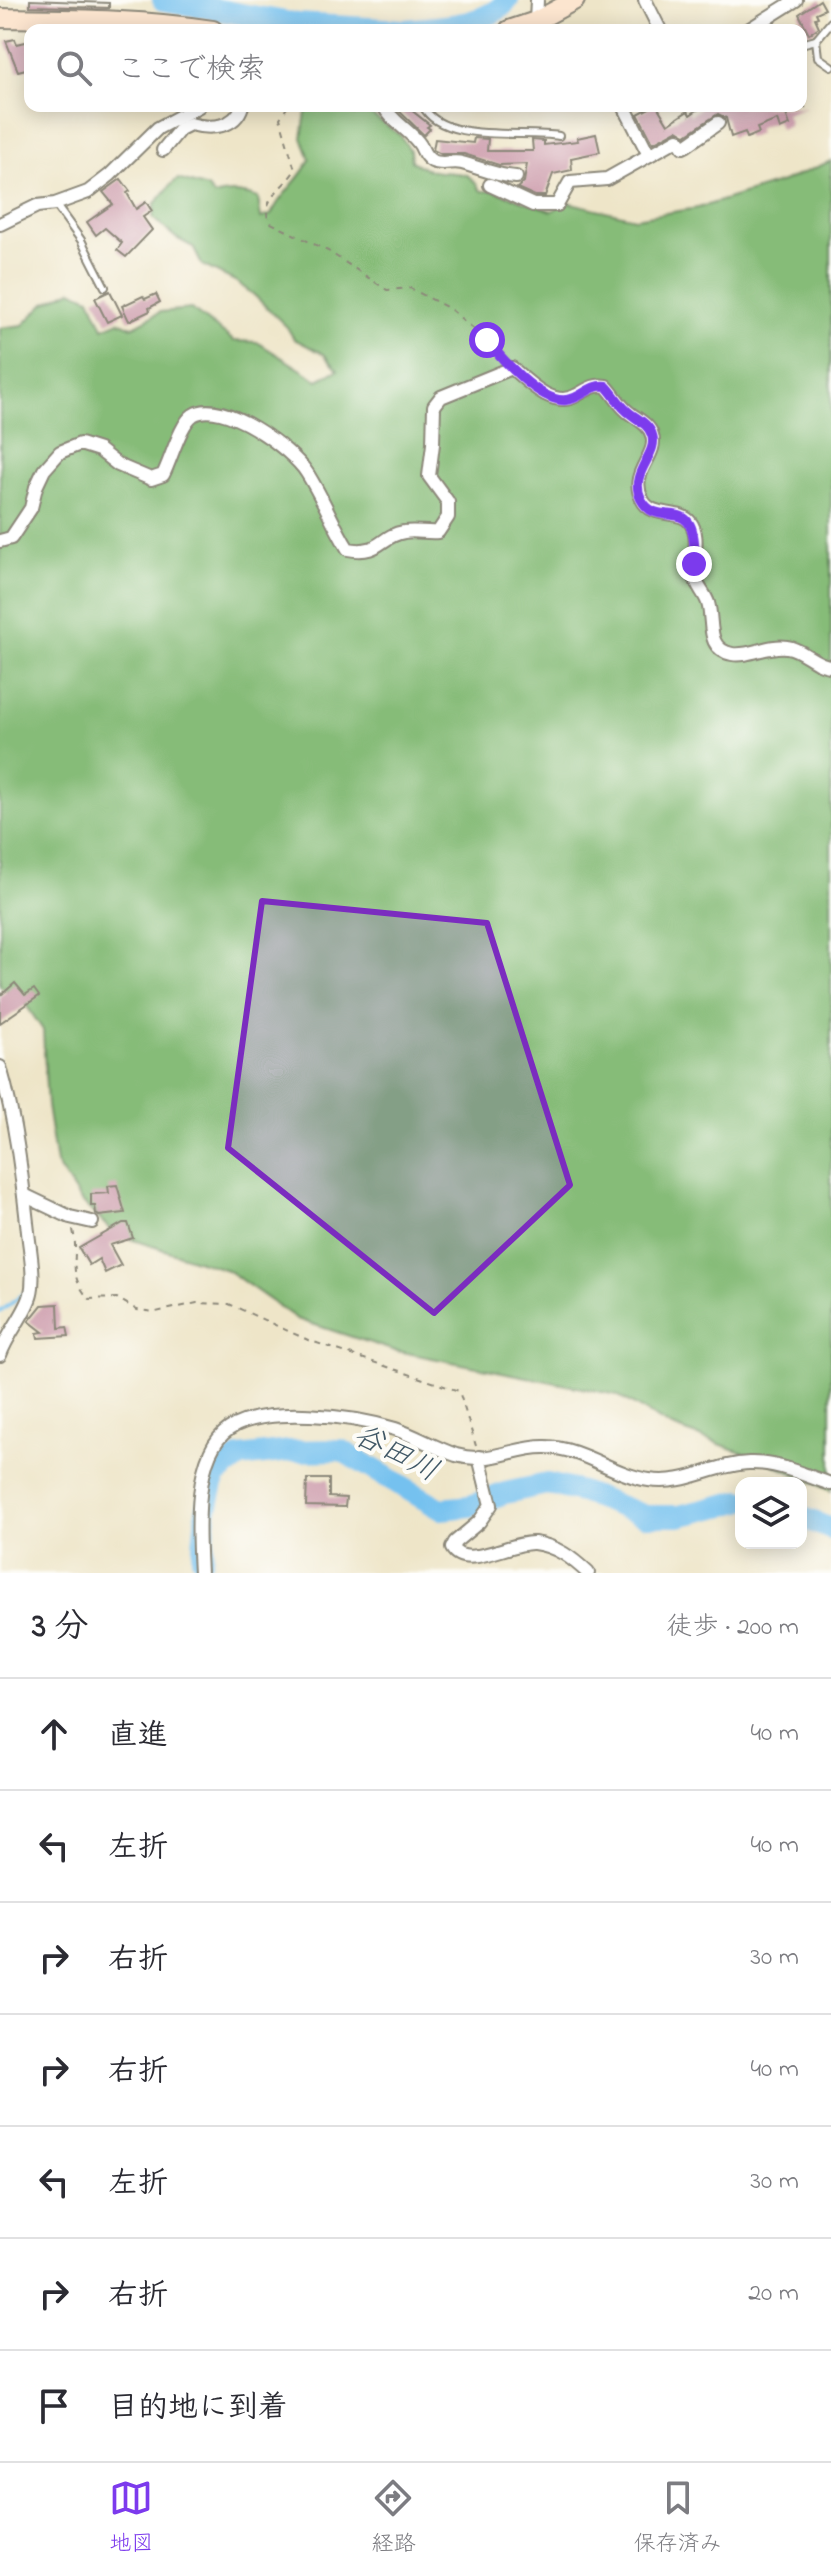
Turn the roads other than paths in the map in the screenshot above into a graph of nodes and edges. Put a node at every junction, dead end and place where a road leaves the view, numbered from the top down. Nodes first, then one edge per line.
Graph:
1 (537, 0) edge
2 (575, 0) edge
3 (645, 0) edge
4 (796, 0) edge
5 (536, 17) junction
6 (0, 18) edge
7 (831, 22) edge
8 (175, 24) edge
9 (521, 24) edge
10 (657, 24) edge
11 (758, 24) edge
12 (816, 40) junction
13 (807, 42) edge
14 (831, 66) edge
15 (188, 112) edge
16 (238, 112) edge
17 (387, 112) edge
18 (427, 112) edge
19 (627, 112) edge
20 (718, 123) dead end
21 (559, 136) dead end
22 (163, 150) dead end
23 (649, 155) junction
24 (516, 177) dead end
25 (490, 185) dead end
26 (55, 204) junction
27 (0, 224) edge
28 (105, 287) dead end
29 (0, 541) edge
30 (831, 666) edge
31 (0, 1067) edge
32 (24, 1195) junction
33 (92, 1222) dead end
34 (0, 1355) edge
35 (479, 1457) junction
36 (831, 1484) edge
37 (200, 1573) edge
38 (588, 1573) edge

1 - 5 street
2 - 5 main road
3 - 10 street
4 - 11 street
5 - 9 main road
6 - 8 main road
7 - 12 lane
12 - 13 lane
12 - 14 lane
15 - 26 street
16 - 22 street
17 - 24 street
18 - 21 lane
19 - 23 street
20 - 23 street
23 - 25 street
26 - 27 street
26 - 28 lane
29 - 30 street
31 - 32 street
32 - 33 street
32 - 34 street
35 - 36 street
35 - 37 street
35 - 38 street

